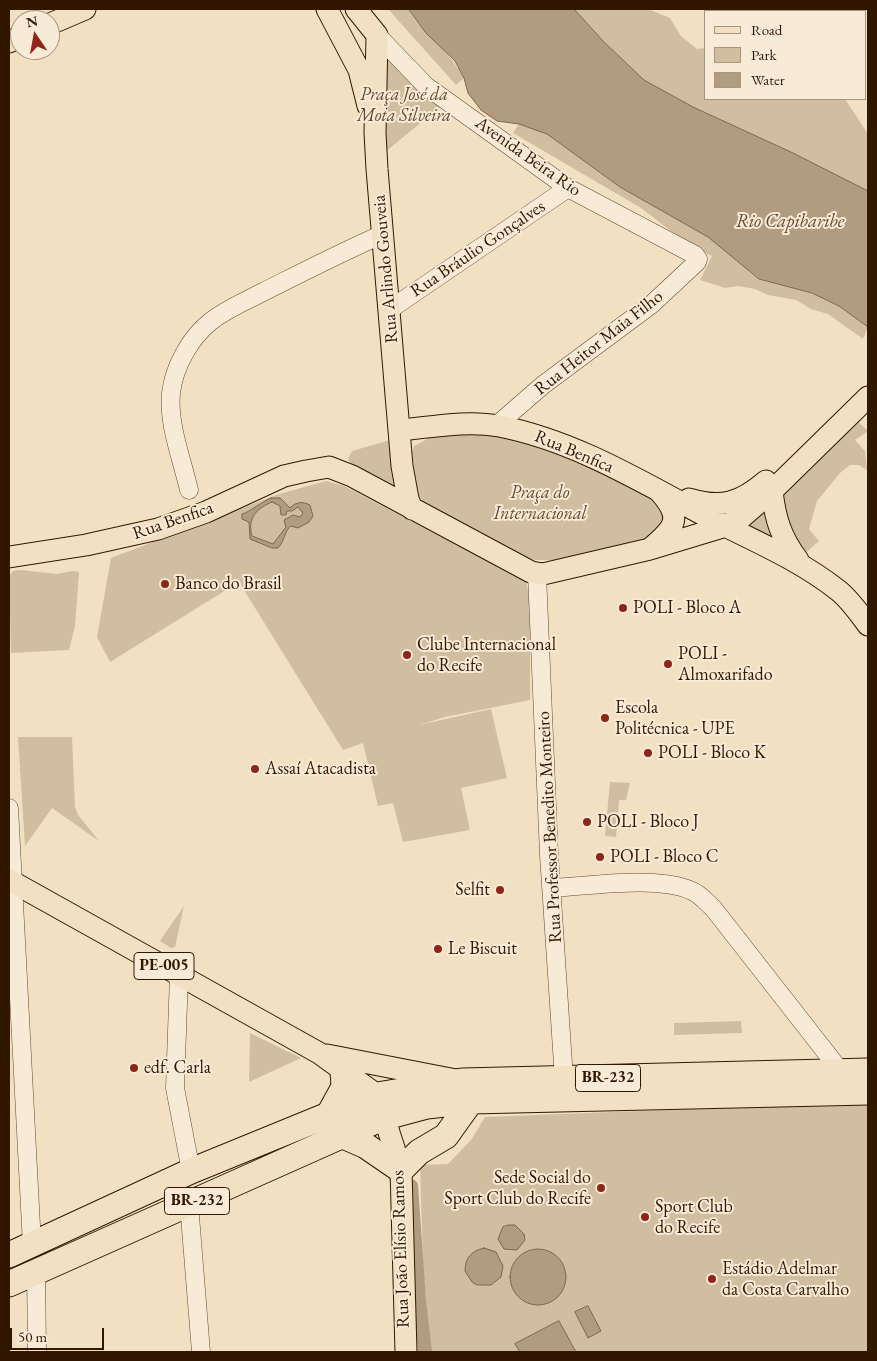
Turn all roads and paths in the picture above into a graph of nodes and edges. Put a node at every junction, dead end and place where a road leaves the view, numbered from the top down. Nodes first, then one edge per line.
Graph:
1 (85, 9) edge
2 (327, 9) edge
3 (356, 9) edge
4 (60, 20) edge
5 (377, 36) junction
6 (375, 133) junction
7 (568, 188) junction
8 (383, 234) junction
9 (698, 259) joint
10 (389, 310) junction
11 (868, 381) edge
12 (868, 397) edge
13 (398, 405) junction
14 (496, 425) junction
15 (425, 428) junction
16 (401, 430) junction
17 (656, 488) junction
18 (189, 490) dead end
19 (772, 491) junction
20 (412, 509) junction
21 (726, 526) junction
22 (650, 549) junction
23 (9, 557) edge
24 (799, 562) junction
25 (537, 574) junction
26 (868, 625) edge
27 (9, 808) edge
28 (10, 881) edge
29 (552, 888) junction
30 (179, 975) junction
31 (817, 1041) junction
32 (319, 1053) junction
33 (342, 1070) junction
34 (814, 1071) junction
35 (840, 1071) junction
36 (564, 1079) junction
37 (865, 1085) edge
38 (466, 1091) junction
39 (382, 1106) junction
40 (335, 1126) junction
41 (401, 1170) junction
42 (191, 1171) junction
43 (189, 1204) junction
44 (32, 1245) junction
45 (9, 1256) edge
46 (36, 1271) junction
47 (9, 1284) edge
48 (37, 1352) edge
49 (200, 1352) edge
50 (406, 1352) edge

1 - 4 main road
2 - 6 main road, Rua Arlindo Gouveia
3 - 5 main road, Avenida Beira Rio
5 - 6 main road, Rua Arlindo Gouveia
5 - 7 street, Avenida Beira Rio
6 - 8 main road, Rua Arlindo Gouveia
7 - 9 street, Avenida Beira Rio
7 - 10 street, Rua Bráulio Gonçalves
8 - 10 main road, Rua Arlindo Gouveia
8 - 18 street
9 - 14 street, Rua Heitor Maia Filho
10 - 13 main road, Rua Arlindo Gouveia
11 - 17 main road
12 - 19 main road
13 - 15 main road
13 - 16 main road, Rua Arlindo Gouveia
14 - 15 main road, Rua Benfica
14 - 17 main road, Rua Benfica
15 - 16 main road, Rua Benfica
16 - 20 main road
17 - 21 main road, Rua Benfica
17 - 22 main road
19 - 21 main road
19 - 24 main road
20 - 23 main road, Rua Benfica
20 - 25 main road, Rua Benfica
21 - 22 main road
21 - 24 main road, Rua Benfica
22 - 25 main road
24 - 26 main road, Rua Benfica
25 - 29 street, Rua Professor Benedito Monteiro
27 - 28 street
28 - 30 main road, PE-005
28 - 44 street
29 - 31 street
29 - 36 street, Rua Professor Benedito Monteiro
30 - 32 main road, PE-005
30 - 42 street
31 - 34 street
31 - 35 street
32 - 33 main road, PE-005
32 - 38 main road, PE-005
33 - 39 main road, PE-005
33 - 40 highway
34 - 35 highway, BR-232
34 - 36 highway, BR-232
35 - 37 highway, BR-232
36 - 38 highway, BR-232
37 - 38 highway, BR-232
38 - 39 highway, BR-232
38 - 41 highway
39 - 40 highway, BR-232
39 - 41 main road, Rua João Elísio Ramos
40 - 41 highway
40 - 42 highway, BR-232
40 - 43 highway, BR-232
41 - 50 main road, Rua João Elísio Ramos
42 - 44 highway, BR-232
43 - 46 highway, BR-232
43 - 49 street
44 - 45 highway, BR-232
46 - 47 highway, BR-232
46 - 48 street

